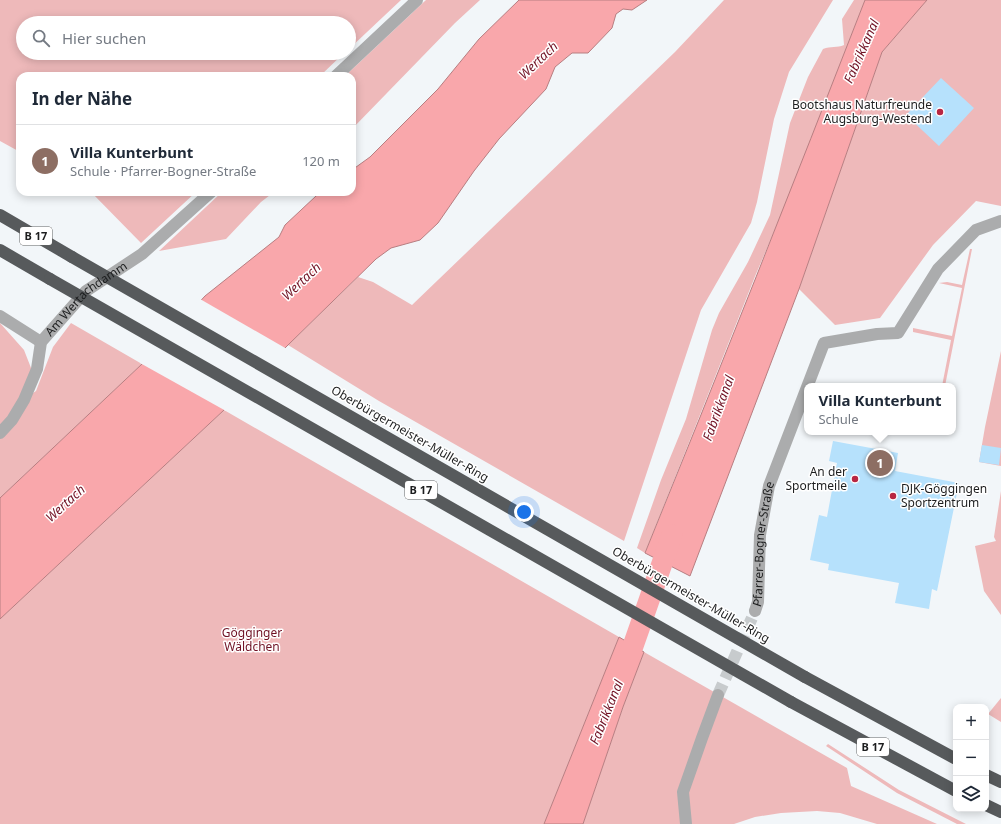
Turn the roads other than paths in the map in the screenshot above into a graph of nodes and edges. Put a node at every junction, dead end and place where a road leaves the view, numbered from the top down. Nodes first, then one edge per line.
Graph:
1 (417, 0) edge
2 (356, 57) edge
3 (353, 60) edge
4 (340, 72) edge
5 (207, 196) edge
6 (0, 215) edge
7 (1001, 221) edge
8 (0, 250) edge
9 (0, 316) edge
10 (41, 342) junction
11 (809, 383) edge
12 (804, 395) edge
13 (0, 433) edge
14 (756, 611) tunnel mouth
15 (718, 695) tunnel mouth
16 (953, 757) edge
17 (988, 776) edge
18 (1001, 782) edge
19 (953, 788) edge
20 (989, 806) edge
21 (1001, 812) edge
22 (686, 824) edge

1 - 2 street
3 - 4 street
5 - 10 street, Am Wertachdamm
6 - 16 highway, Oberbürgermeister-Müller-Ring / B 17, bridge
7 - 11 street, Pfarrer-Bogner-Straße
8 - 19 highway, B 17, bridge
9 - 10 street
10 - 13 street, Am Wertachdamm
12 - 14 street, Pfarrer-Bogner-Straße
15 - 22 street
17 - 18 highway
20 - 21 highway

